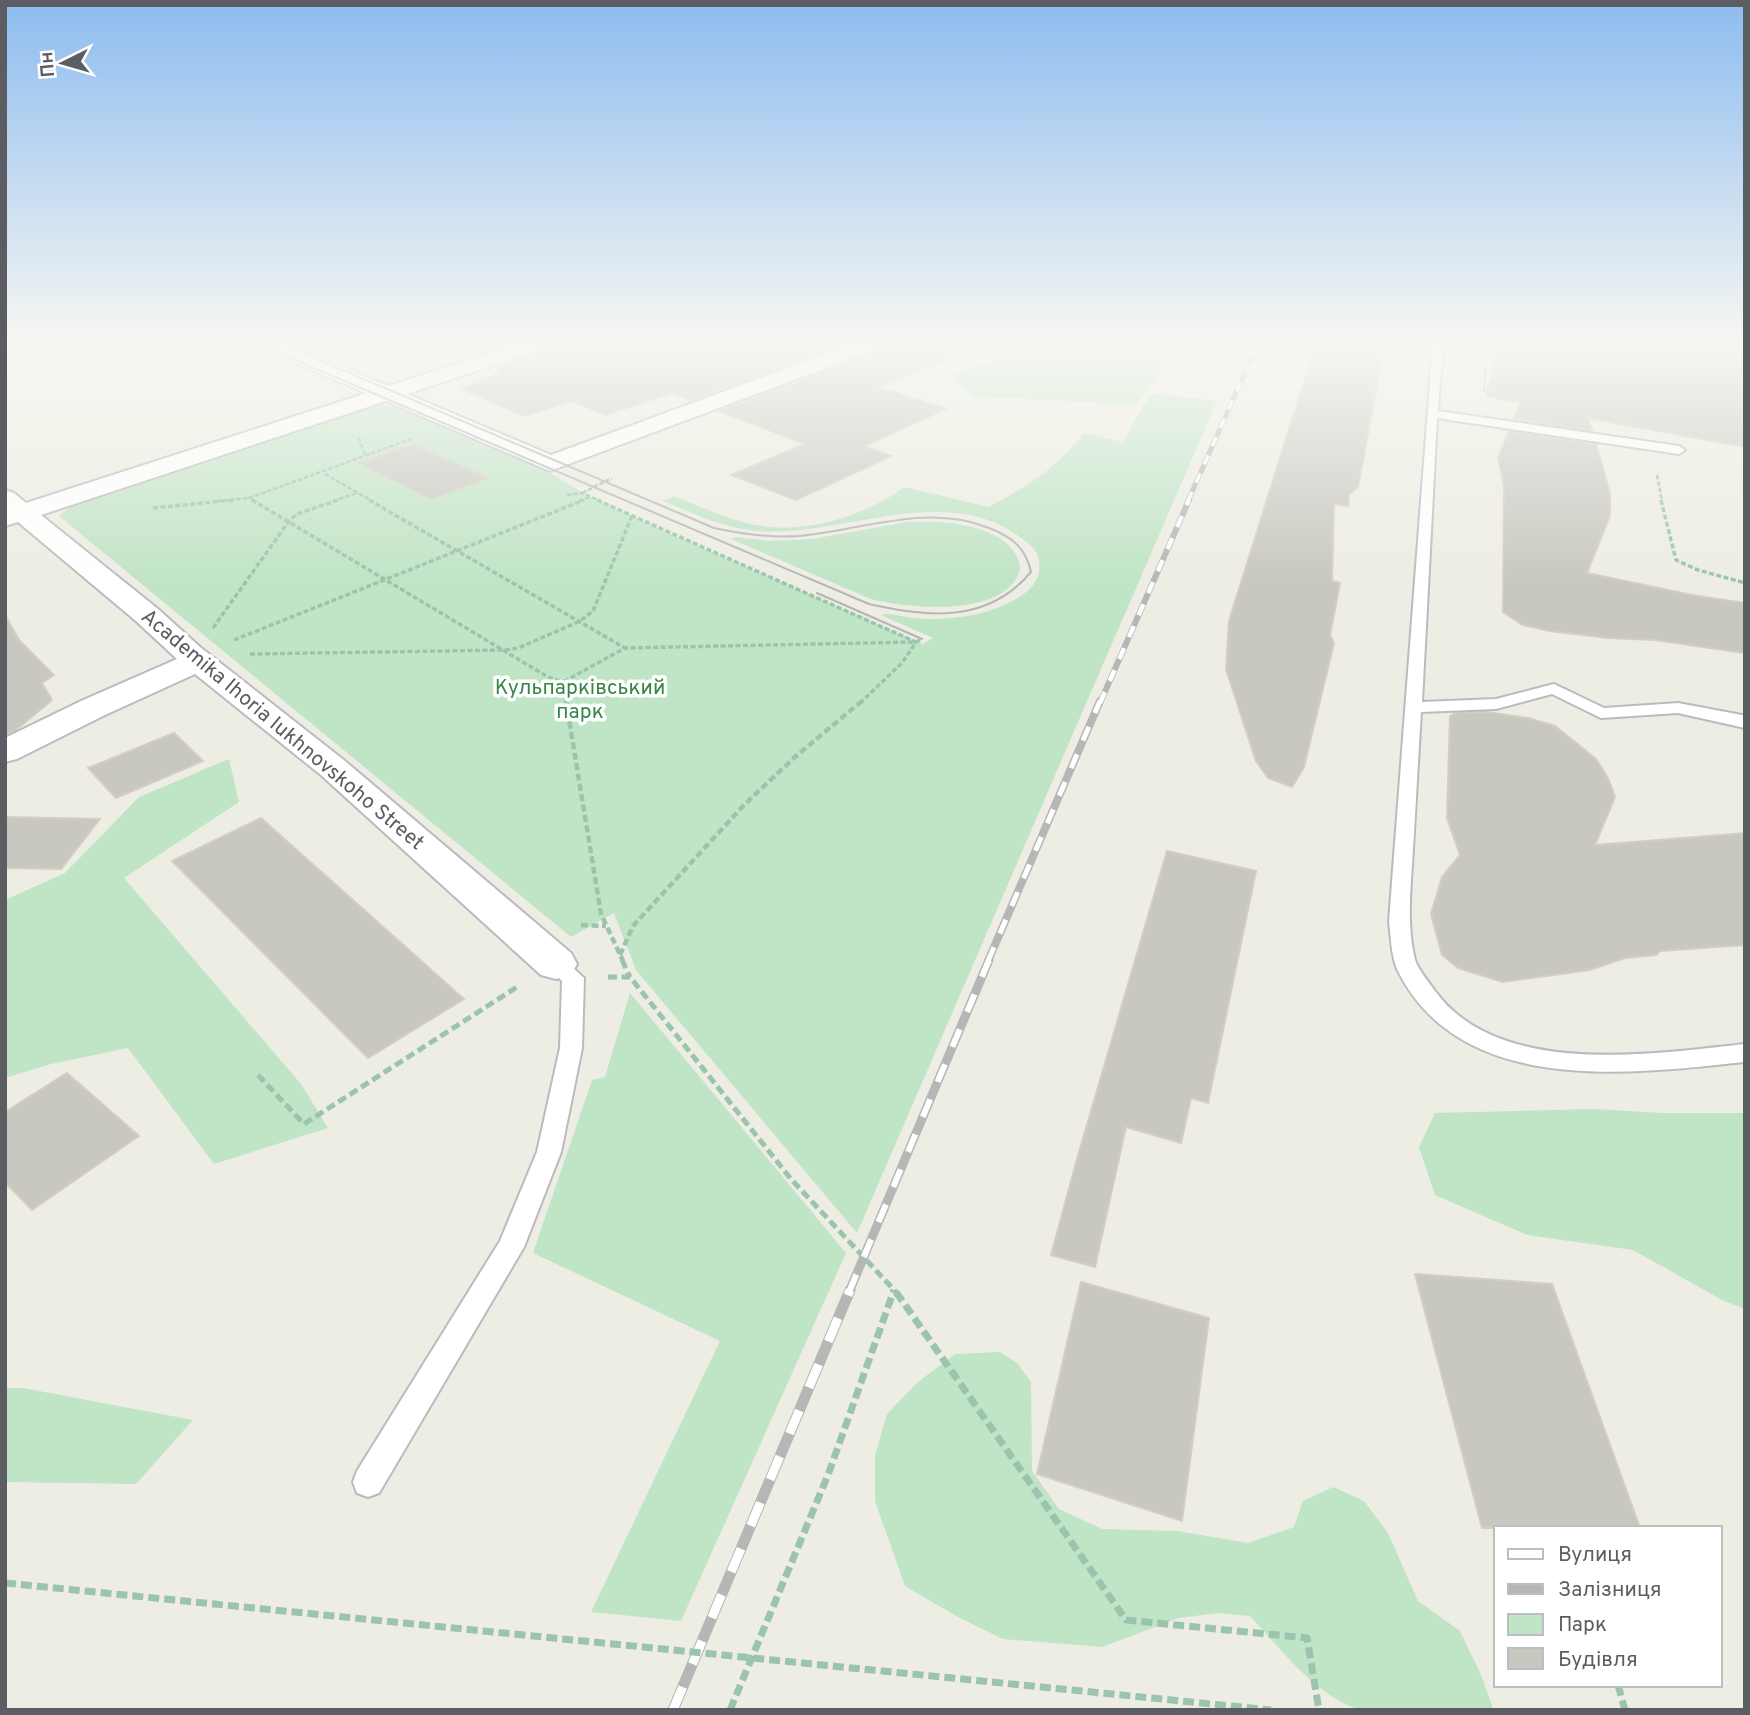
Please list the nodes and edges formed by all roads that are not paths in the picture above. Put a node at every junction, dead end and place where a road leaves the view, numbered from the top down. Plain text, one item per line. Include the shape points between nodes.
1 (293, 423) edge
2 (455, 423) edge
3 (660, 423) edge
4 (1431, 423) edge
5 (1494, 423) edge
6 (1679, 450) dead end
7 (12, 509) edge
8 (203, 648) junction
9 (1412, 707) junction
10 (1745, 723) edge
11 (5, 752) edge
12 (565, 971) joint
13 (1745, 1053) edge
14 (368, 1482) dead end

1 - 7 street
2 - 3 street via 550,464
4 - 9 lane
5 - 6 lane
7 - 8 street, Academika Ihoria Iukhnovskoho Street
8 - 11 street
8 - 12 street, Academika Ihoria Iukhnovskoho Street
9 - 10 lane via 1496,704 1553,688 1601,713 1678,708
9 - 13 lane via 1399,922 1407,968 1440,1015 1483,1043 1558,1062 1650,1062
12 - 14 lane via 571,1048 549,1153 511,1247

